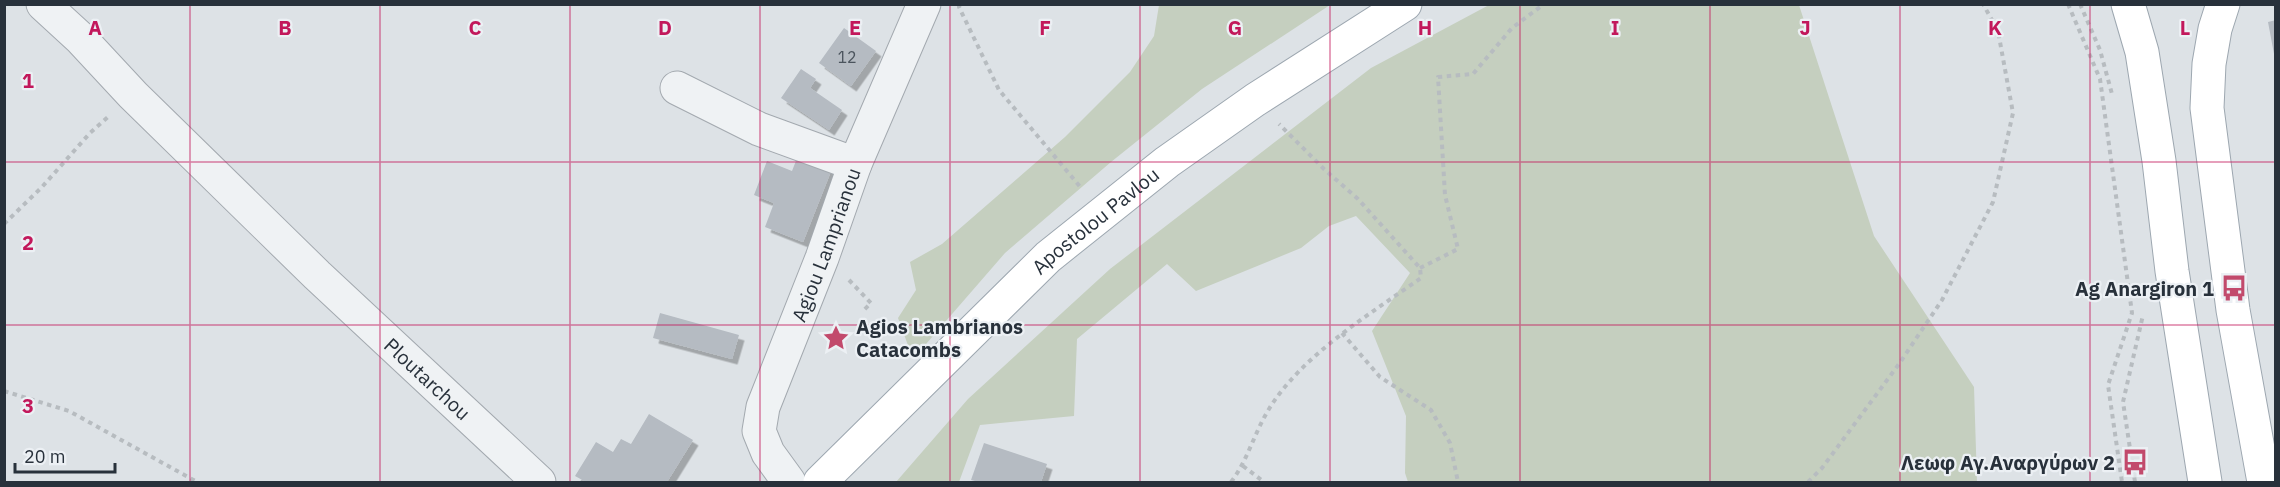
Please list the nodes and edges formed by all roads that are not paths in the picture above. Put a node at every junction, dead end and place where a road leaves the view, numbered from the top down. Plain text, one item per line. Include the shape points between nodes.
1 (44, 4) edge
2 (924, 4) edge
3 (1405, 4) edge
4 (2128, 4) edge
5 (2223, 4) edge
6 (677, 88) dead end
7 (855, 164) junction
8 (539, 483) edge
9 (789, 483) edge
10 (820, 483) edge
11 (2205, 483) edge
12 (2264, 483) edge

1 - 8 street, Ploutarchou via 317,275
2 - 7 street, Agiou Lamprianou
3 - 10 main road, Apostolou Pavlou via 1255,100 1102,213 1040,264
4 - 11 main road via 2142,52
5 - 12 main road via 2209,64 2207,108 2233,310
6 - 7 street via 759,129
7 - 9 street, Agiou Lamprianou via 763,407 759,431 768,453

